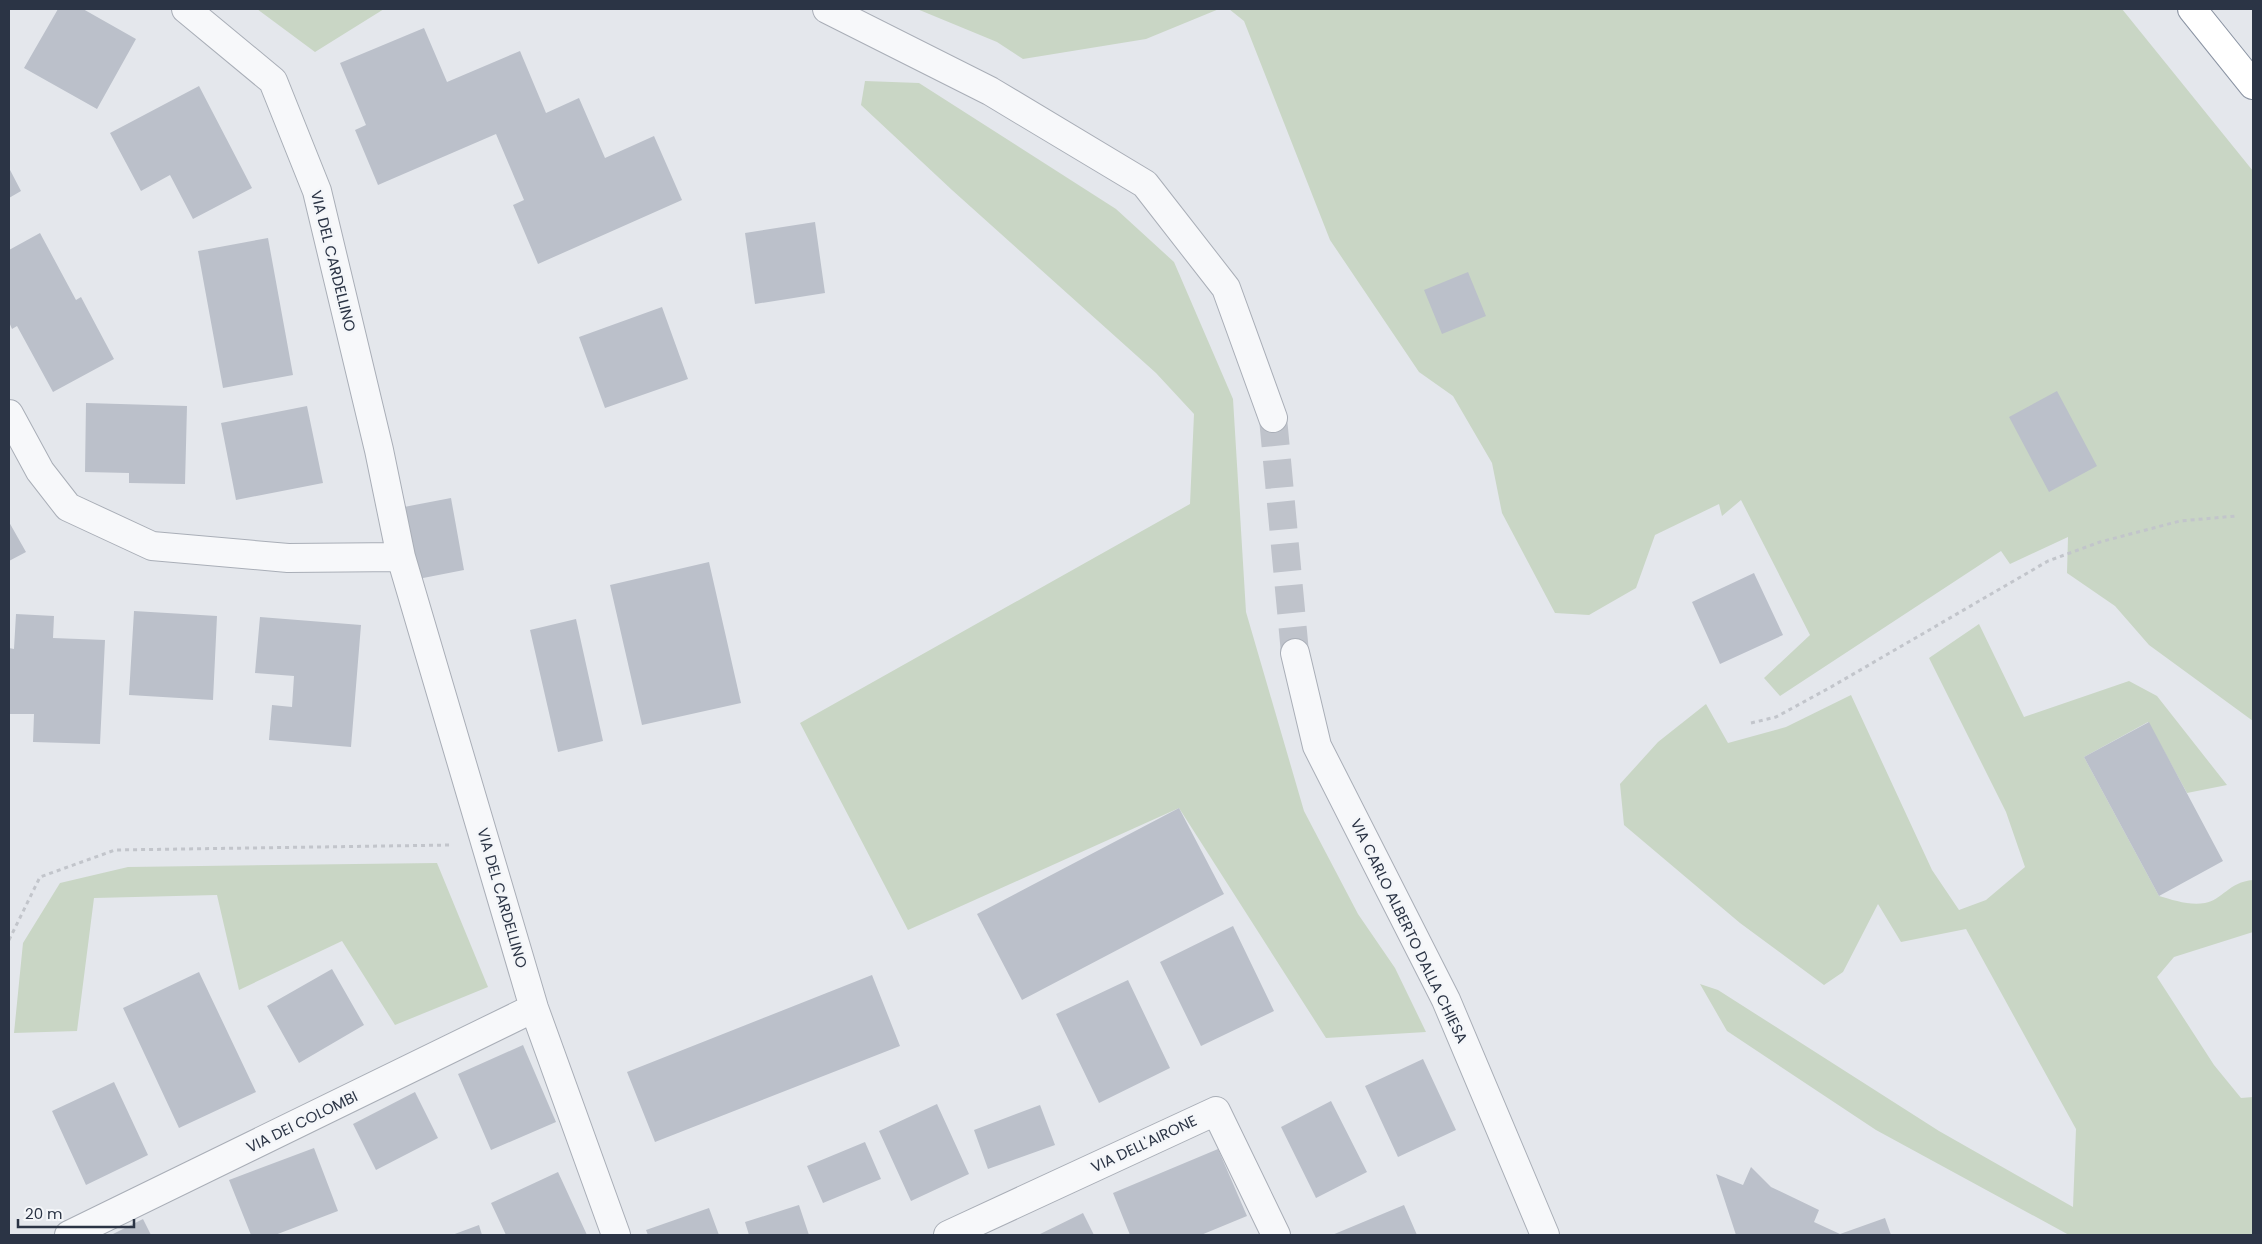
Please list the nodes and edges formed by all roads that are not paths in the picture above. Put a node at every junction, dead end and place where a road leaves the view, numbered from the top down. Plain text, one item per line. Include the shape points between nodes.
1 (186, 9) edge
2 (827, 9) edge
3 (2192, 9) edge
4 (2253, 85) edge
5 (9, 414) edge
6 (1273, 418) tunnel mouth
7 (401, 557) junction
8 (1295, 653) tunnel mouth
9 (534, 1008) junction
10 (69, 1235) edge
11 (616, 1235) edge
12 (948, 1235) edge
13 (1276, 1235) edge
14 (1545, 1235) edge

1 - 7 street, VIA DEL CARDELLINO via 273,81 317,192 379,450
2 - 6 street via 990,91 1144,184 1226,288
3 - 4 highway
5 - 7 street via 40,471 68,507 152,546 288,558
7 - 9 street, VIA DEL CARDELLINO
8 - 14 street, VIA CARLO ALBERTO DALLA CHIESA via 1317,746 1446,1000
9 - 10 street, VIA DEI COLOMBI
9 - 11 street, VIA DEL CARDELLINO
12 - 13 street, VIA DELL'AIRONE via 1216,1111

